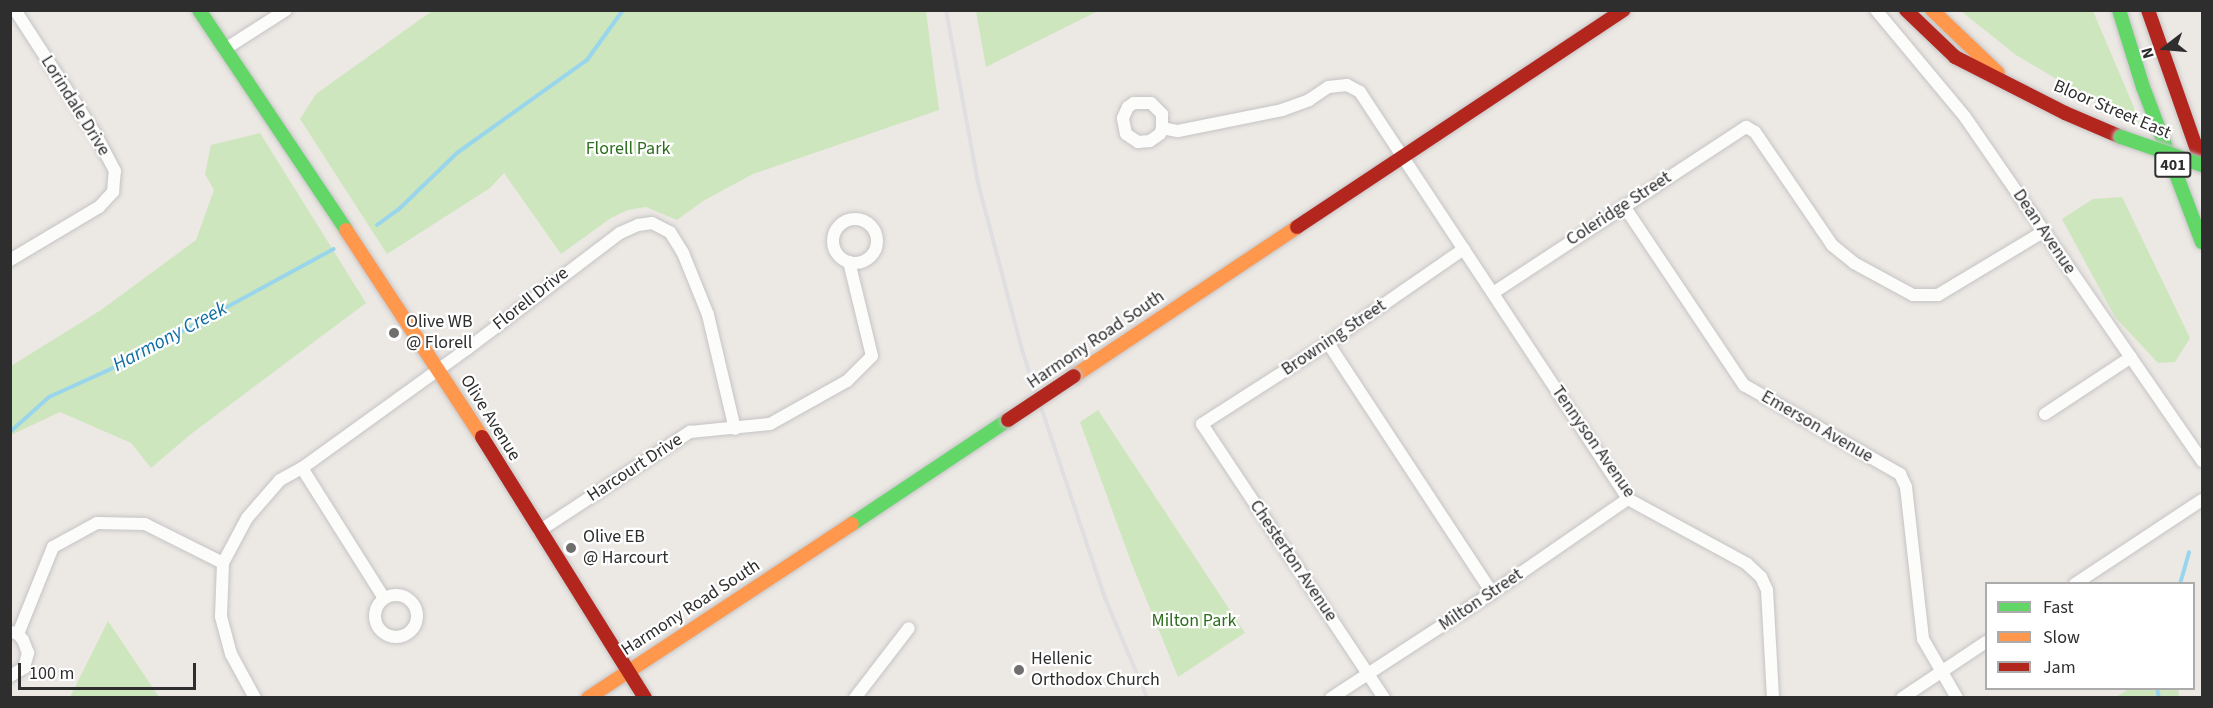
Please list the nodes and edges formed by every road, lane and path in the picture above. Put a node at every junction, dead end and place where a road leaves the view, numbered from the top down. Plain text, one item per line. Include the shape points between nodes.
1 (15, 10) edge
2 (200, 10) edge
3 (286, 10) edge
4 (1624, 10) edge
5 (1876, 10) edge
6 (1906, 10) edge
7 (1932, 10) edge
8 (2107, 10) edge
9 (2119, 10) edge
10 (2148, 10) edge
11 (225, 49) junction
12 (2010, 84) junction
13 (2143, 87) junction
14 (1162, 128) dead end
15 (1403, 156) junction
16 (2202, 164) edge
17 (1624, 206) junction
18 (2043, 232) junction
19 (2202, 242) edge
20 (1464, 249) junction
21 (10, 260) edge
22 (849, 262) dead end
23 (1493, 293) junction
24 (1328, 344) junction
25 (2132, 357) junction
26 (439, 369) junction
27 (2045, 414) dead end
28 (1202, 424) joint
29 (735, 429) junction
30 (2202, 461) edge
31 (302, 468) junction
32 (1628, 499) junction
33 (2202, 500) edge
34 (539, 531) junction
35 (223, 563) junction
36 (2078, 582) edge
37 (1492, 593) junction
38 (384, 598) dead end
39 (909, 628) dead end
40 (14, 633) edge
41 (1985, 643) edge
42 (628, 671) junction
43 (1941, 672) junction
44 (1368, 674) junction
45 (10, 676) edge
46 (255, 698) edge
47 (588, 698) edge
48 (645, 698) edge
49 (855, 698) edge
50 (1331, 698) edge
51 (1384, 698) edge
52 (1773, 698) edge
53 (1902, 698) edge
54 (1958, 698) edge

1 - 21 street, Lorindale Drive via 115,171 113,192 99,207
2 - 11 main road, Olive Avenue
3 - 11 street
4 - 15 main road, Harmony Road South
5 - 18 street, Dean Avenue via 1965,117
6 - 12 main road, Bloor Street East via 1955,57
7 - 12 main road, Bloor Street East
8 - 13 main road
9 - 13 main road, 401
10 - 16 main road, 401
11 - 26 main road, Olive Avenue
12 - 16 main road, Bloor Street East, bridge via 2065,114
13 - 19 main road, 401
14 - 15 street, Tennyson Avenue via 1178,131 1239,120 1282,110 1328,87 1347,85 1360,92
15 - 20 street, Tennyson Avenue
15 - 42 main road, Harmony Road South, bridge
17 - 18 street, Coleridge Street via 1746,127 1755,132 1832,245 1854,263 1914,295 1938,295
17 - 23 street, Coleridge Street
17 - 43 street, Emerson Avenue via 1744,385 1900,474 1906,487 1923,639
18 - 25 street, Dean Avenue
20 - 23 street, Tennyson Avenue
20 - 24 street, Browning Street
22 - 29 street, Harcourt Drive via 872,356 847,381 770,424
23 - 32 street, Tennyson Avenue
24 - 28 street, Browning Street
24 - 37 street
25 - 27 street
25 - 30 street, Dean Avenue
26 - 29 street, Florell Drive via 620,233 652,223 670,232 708,315
26 - 31 street, Florell Drive
26 - 34 main road, Olive Avenue
28 - 44 street, Chesterton Avenue
29 - 34 street, Harcourt Drive via 690,432
31 - 35 street, Florell Drive via 280,480 247,518
31 - 38 street
32 - 37 street, Milton Street
32 - 52 street, Tennyson Avenue via 1747,564 1761,577 1767,590
33 - 36 street
34 - 42 main road, Olive Avenue
35 - 40 street via 146,524 97,523 53,547
35 - 46 street, Florell Drive via 221,616 231,654
37 - 44 street, Milton Street
39 - 49 street
40 - 45 street via 27,646 27,661 18,673
41 - 43 street
42 - 47 main road, Harmony Road South
42 - 48 main road, Olive Avenue
43 - 53 street
43 - 54 street
44 - 50 street, Milton Street
44 - 51 street, Chesterton Avenue

